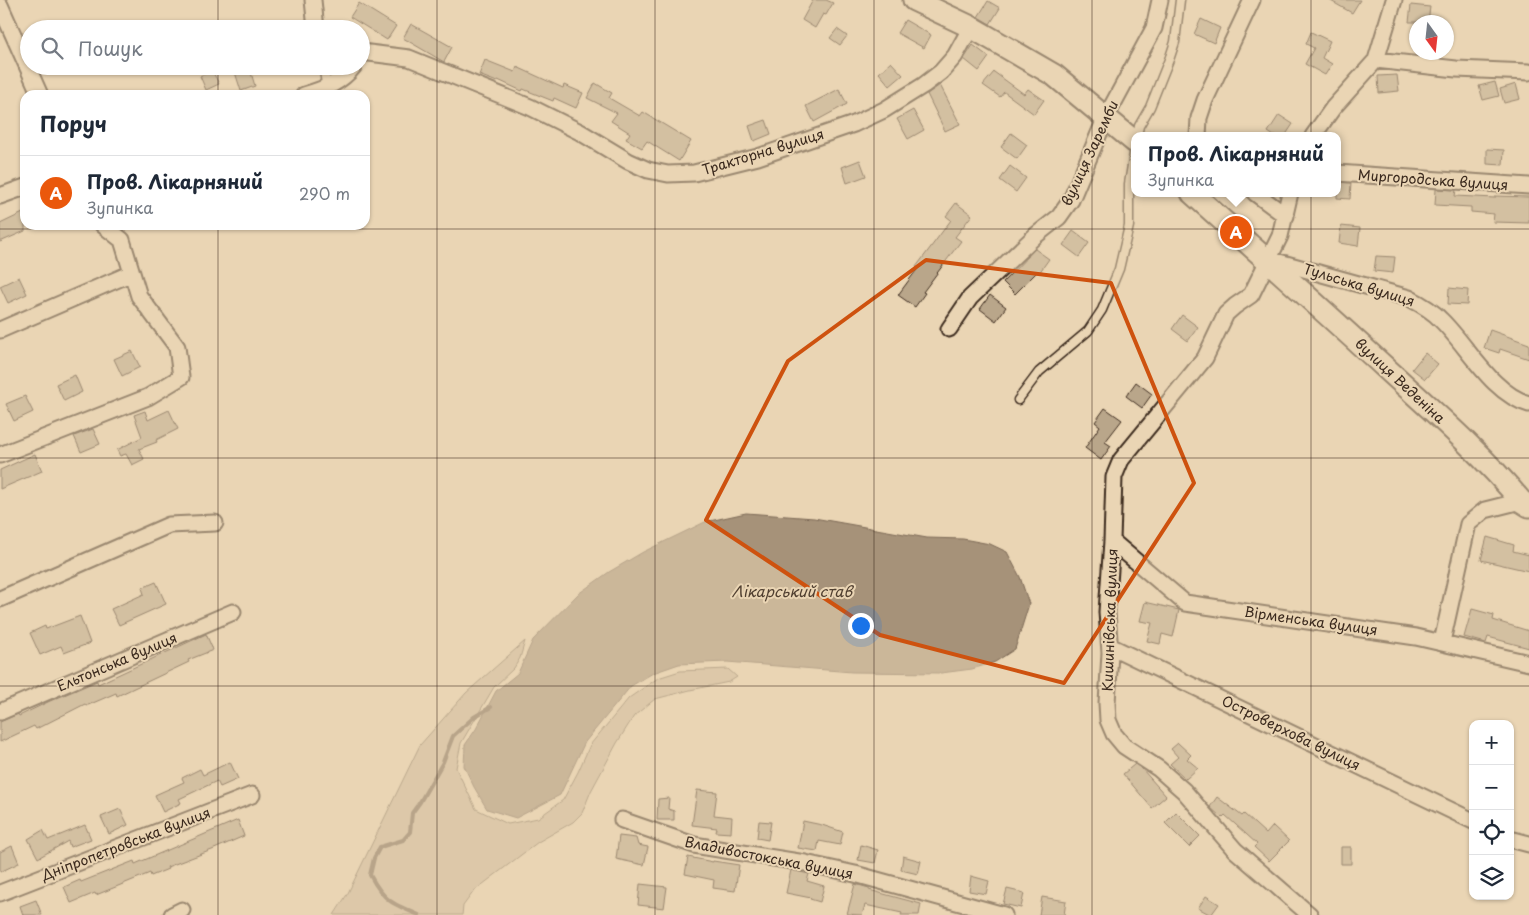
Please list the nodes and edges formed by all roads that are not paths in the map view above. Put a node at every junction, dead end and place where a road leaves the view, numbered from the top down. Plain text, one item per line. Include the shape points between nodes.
1 (313, 0) edge
2 (914, 0) edge
3 (1160, 0) edge
4 (1180, 0) edge
5 (1252, 0) edge
6 (1394, 0) edge
7 (0, 5) edge
8 (315, 20) edge
9 (971, 27) junction
10 (20, 50) edge
11 (370, 53) edge
12 (1376, 60) junction
13 (1529, 72) edge
14 (31, 75) edge
15 (325, 75) edge
16 (346, 75) edge
17 (327, 89) junction
18 (38, 90) edge
19 (323, 90) edge
20 (1106, 117) junction
21 (1138, 132) edge
22 (1198, 132) edge
23 (1316, 132) edge
24 (1131, 139) edge
25 (1131, 172) edge
26 (1341, 173) edge
27 (1529, 186) edge
28 (20, 189) edge
29 (0, 196) edge
30 (1197, 197) edge
31 (1260, 197) edge
32 (1289, 197) edge
33 (1286, 216) junction
34 (110, 230) edge
35 (1268, 259) junction
36 (132, 273) junction
37 (949, 329) dead end
38 (0, 330) edge
39 (1018, 400) dead end
40 (1529, 404) edge
41 (0, 455) edge
42 (1525, 503) edge
43 (215, 523) dead end
44 (1112, 541) junction
45 (0, 599) edge
46 (233, 612) dead end
47 (1442, 642) junction
48 (1110, 646) junction
49 (1529, 663) edge
50 (0, 712) edge
51 (252, 795) dead end
52 (1469, 819) edge
53 (622, 820) dead end
54 (1514, 840) edge
55 (1529, 844) edge
56 (0, 894) edge
57 (1004, 915) edge
58 (1310, 915) edge

1 - 8 street
2 - 9 street
3 - 20 street, вулиця Заремби via 1154,28
4 - 21 lane via 1175,42
5 - 22 street via 1205,100
6 - 12 street
7 - 10 street
9 - 11 street, Тракторна вулиця via 956,56 941,72 884,110 854,124 758,156 694,173 668,174 648,170 530,107 409,58
9 - 20 street via 1054,75
12 - 13 street via 1456,69
12 - 23 street
14 - 18 street
15 - 17 lane
16 - 17 street
17 - 19 street
20 - 24 street
20 - 37 street, вулиця Заремби via 1071,200 1059,217 970,298
25 - 39 lane via 1129,226 1119,269 1102,310 1088,331 1039,372
26 - 27 street, Миргородська вулиця
28 - 29 street
30 - 35 street, вулиця Веденіна
31 - 33 street
32 - 33 street, Кишинівська вулиця
33 - 35 street, Кишинівська вулиця
34 - 36 street via 122,240
35 - 40 street, Тульська вулиця via 1409,298 1428,308 1496,384
35 - 42 street, вулиця Веденіна via 1476,451
35 - 44 street, Кишинівська вулиця via 1251,295 1226,314 1204,358 1121,460 1114,477
36 - 38 street
36 - 41 street via 139,296 177,347 181,377 148,397
42 - 47 street via 1485,510 1468,524
43 - 45 street via 169,525
44 - 47 street, Вірменська вулиця via 1185,603
44 - 48 street, Кишинівська вулиця via 1107,612
46 - 50 street, Ельтонська вулиця
47 - 49 street, Вірменська вулиця
48 - 52 street, Островерхова вулиця
48 - 58 street, Кишинівська вулиця via 1107,703 1108,720 1114,734 1124,746 1159,769 1184,791 1235,850
51 - 56 street, Дніпропетровська вулиця
53 - 57 street, Владивостокська вулиця via 694,846 855,874
54 - 55 street

